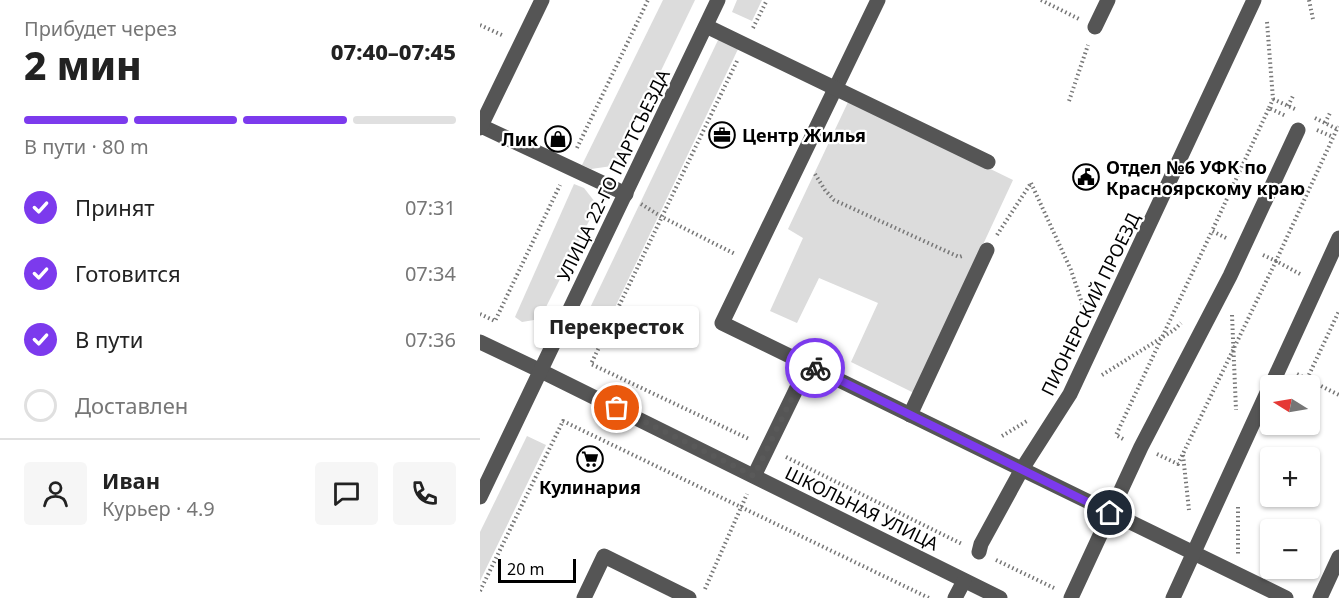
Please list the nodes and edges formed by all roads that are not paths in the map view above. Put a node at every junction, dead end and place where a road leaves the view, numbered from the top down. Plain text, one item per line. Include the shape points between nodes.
1 (542, 0) edge
2 (718, 0) edge
3 (879, 0) edge
4 (1108, 0) edge
5 (1254, 0) edge
6 (706, 26) junction
7 (1095, 27) road end
8 (836, 89) junction
9 (480, 127) edge
10 (1298, 130) dead end
11 (988, 162) dead end
12 (626, 194) junction
13 (1339, 238) edge
14 (987, 249) road end
15 (480, 342) edge
16 (808, 365) junction
17 (541, 371) junction
18 (1276, 375) edge
19 (1260, 410) edge
20 (910, 415) junction
21 (1022, 470) junction
22 (487, 471) edge
23 (754, 476) junction
24 (480, 496) edge
25 (1110, 513) junction
26 (979, 552) road end
27 (1194, 553) junction
28 (1339, 557) edge
29 (964, 581) junction
30 (584, 598) edge
31 (689, 598) edge
32 (955, 598) edge
33 (1000, 598) edge
34 (1071, 598) edge
35 (1173, 598) edge
36 (1286, 598) edge
37 (1320, 598) edge

1 - 9 street
2 - 6 street, УЛИЦА 22-ГО ПАРТСЪЕЗДА
3 - 8 street
4 - 7 street
5 - 21 street, ПИОНЕРСКИЙ ПРОЕЗД via 1070,394
6 - 8 street
6 - 12 street, УЛИЦА 22-ГО ПАРТСЪЕЗДА
8 - 11 street
8 - 16 street via 722,323
9 - 12 street
10 - 25 street via 1230,276
12 - 17 street, УЛИЦА 22-ГО ПАРТСЪЕЗДА
13 - 18 street
14 - 20 street
15 - 17 street, ШКОЛЬНАЯ УЛИЦА
16 - 20 street
16 - 23 street
17 - 22 street, УЛИЦА 22-ГО ПАРТСЪЕЗДА
17 - 23 street, ШКОЛЬНАЯ УЛИЦА
19 - 27 street
20 - 21 street
21 - 25 street
21 - 26 street, ПИОНЕРСКИЙ ПРОЕЗД
22 - 24 street, УЛИЦА 22-ГО ПАРТСЪЕЗДА
23 - 29 street, ШКОЛЬНАЯ УЛИЦА
25 - 27 street
25 - 34 street
27 - 35 street
27 - 36 street
28 - 37 street
29 - 32 street
29 - 33 street, ШКОЛЬНАЯ УЛИЦА
30 - 31 street via 604,556

